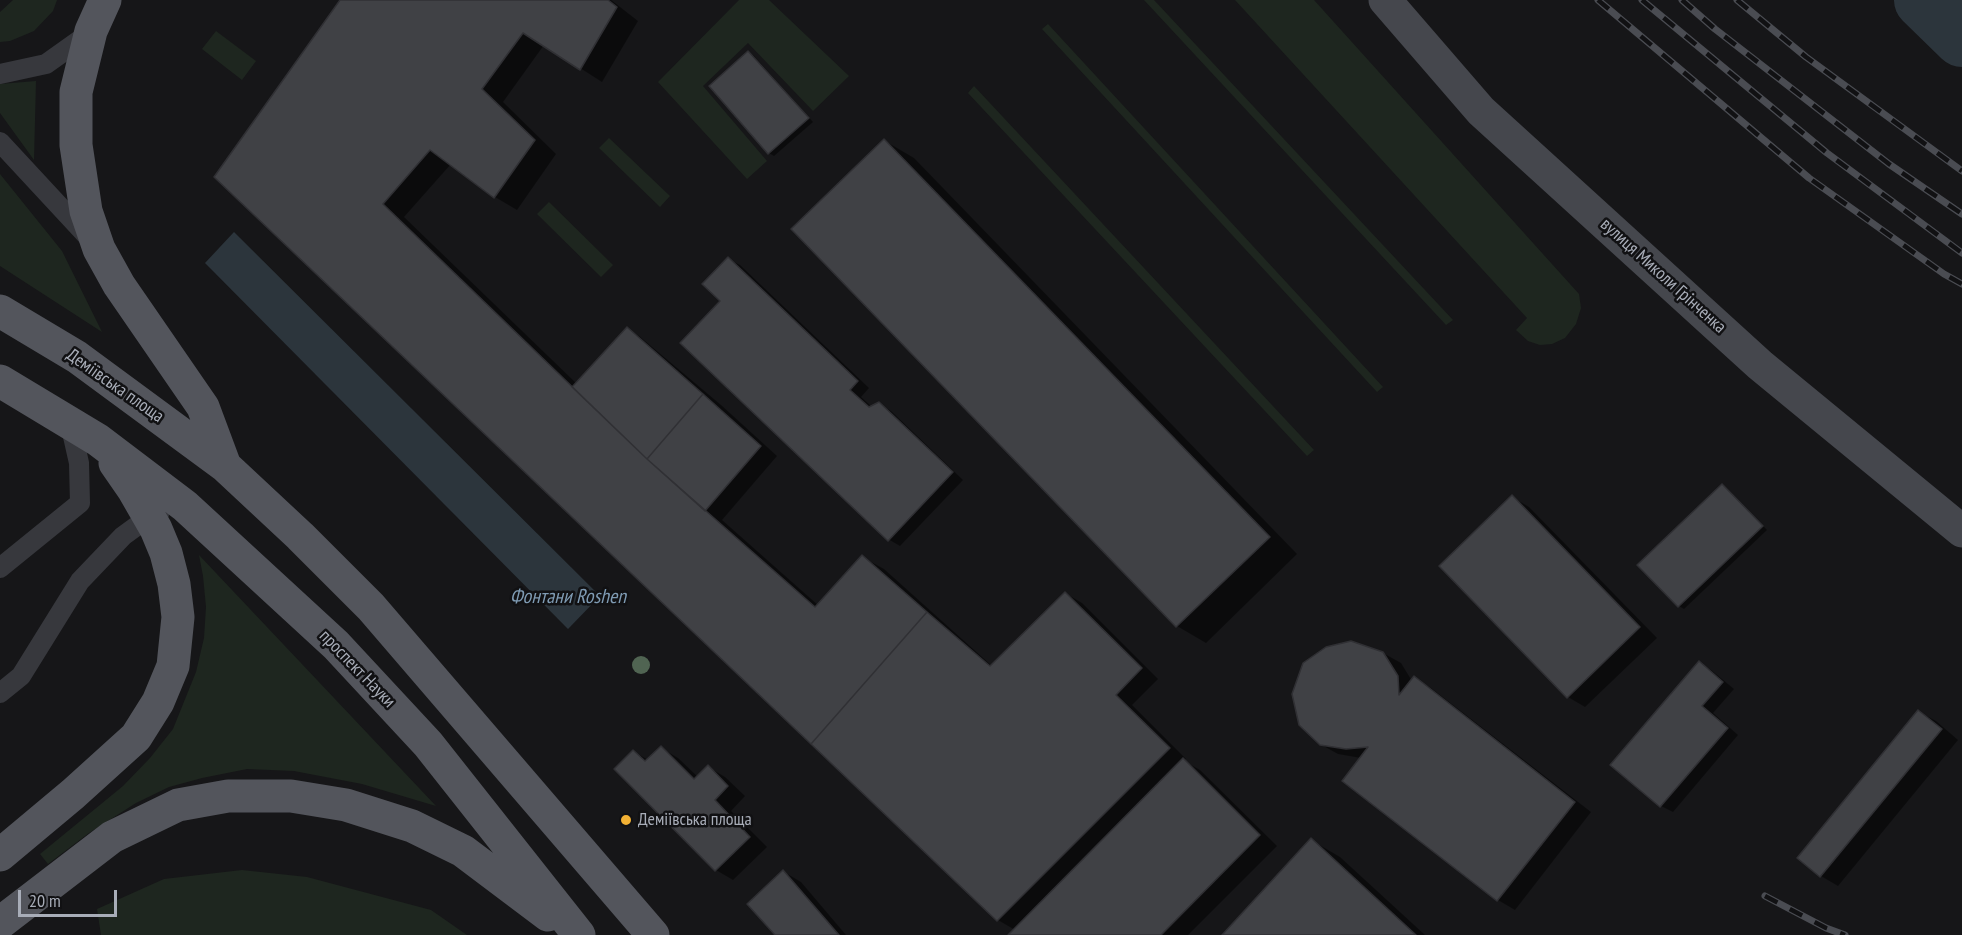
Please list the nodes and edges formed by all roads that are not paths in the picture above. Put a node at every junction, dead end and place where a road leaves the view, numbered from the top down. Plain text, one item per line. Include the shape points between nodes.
1 (105, 0) edge
2 (1385, 0) edge
3 (91, 32) junction
4 (0, 74) edge
5 (0, 142) edge
6 (99, 249) junction
7 (0, 311) edge
8 (0, 381) edge
9 (70, 423) junction
10 (98, 440) junction
11 (225, 466) junction
12 (185, 506) junction
13 (149, 517) junction
14 (1962, 531) edge
15 (0, 568) edge
16 (0, 693) edge
17 (0, 855) edge
18 (0, 923) edge
19 (577, 935) edge
20 (653, 935) edge

1 - 3 main road
2 - 14 main road, вулиця Миколи Грінченка via 1490,119 1760,365
3 - 4 lane via 46,64
3 - 6 main road via 76,92 76,145 86,212
5 - 6 lane
6 - 11 main road via 118,285 204,407
7 - 11 main road, Деміївська площа via 77,357
8 - 9 main road
9 - 10 main road
9 - 15 lane via 79,463 80,504
10 - 12 main road, проспект Науки
10 - 13 main road
11 - 20 main road via 371,607
12 - 13 lane
12 - 19 main road, проспект Науки via 336,645 428,744
13 - 16 lane via 123,536 80,581 21,676
13 - 17 main road via 166,553 178,617 173,666 158,702 136,737
18 - 19 main road via 112,837 178,805 228,796 291,796 346,805 412,826 463,851

